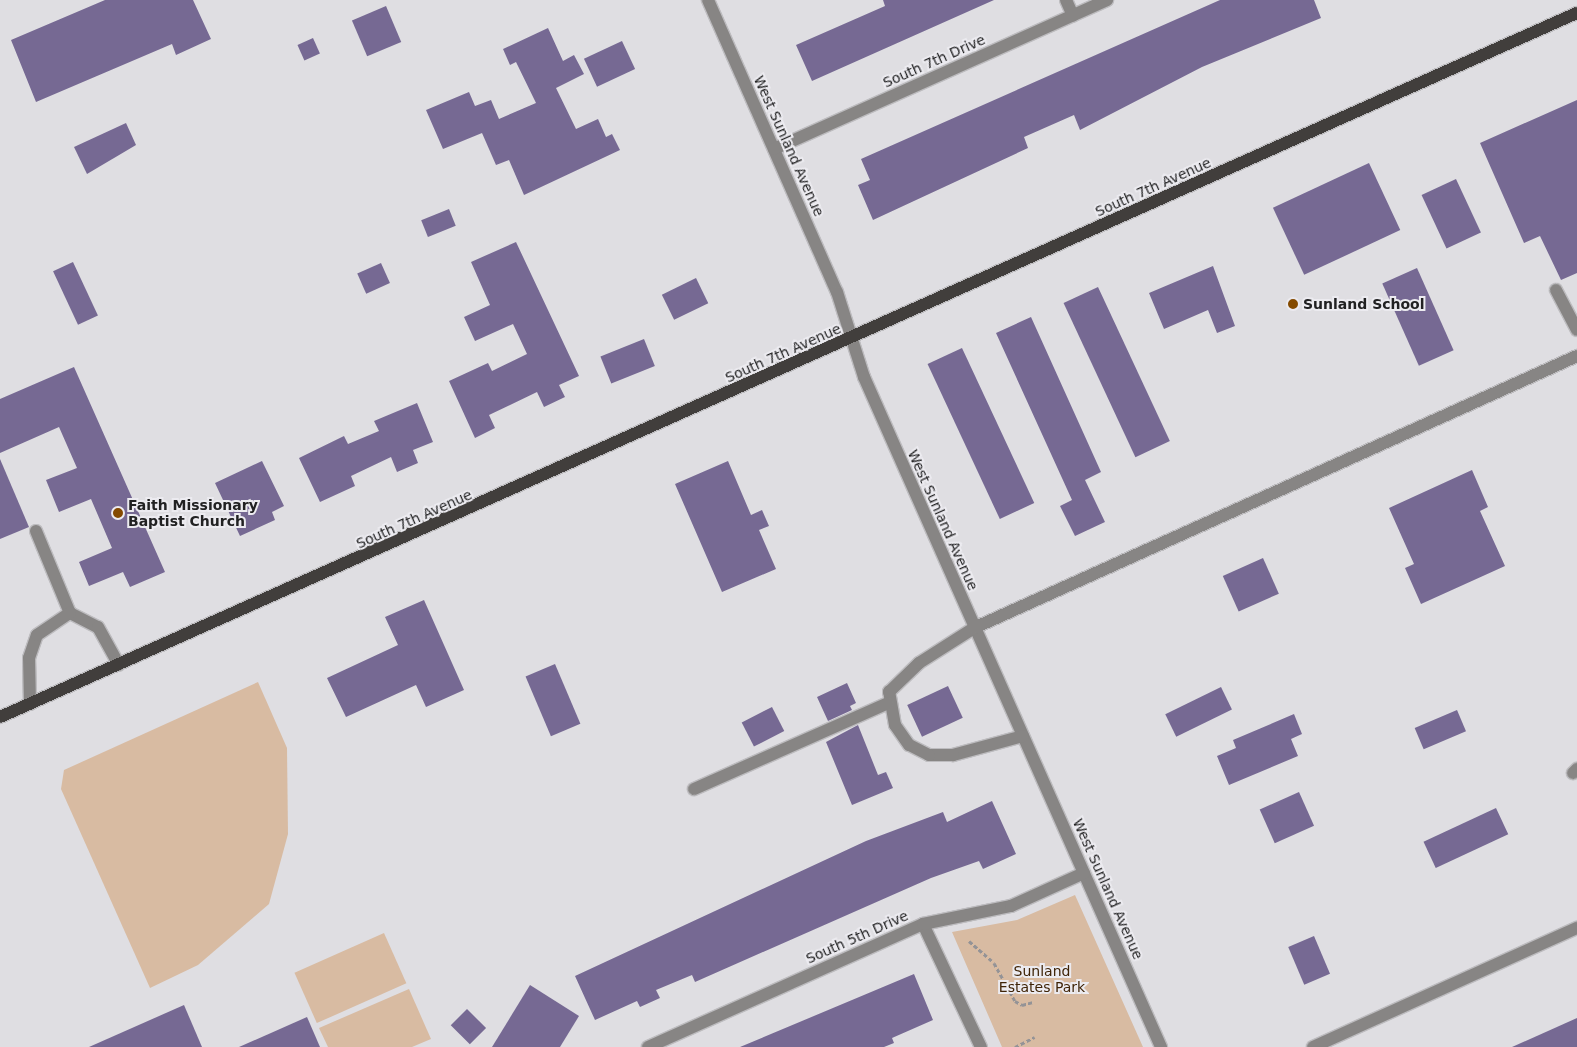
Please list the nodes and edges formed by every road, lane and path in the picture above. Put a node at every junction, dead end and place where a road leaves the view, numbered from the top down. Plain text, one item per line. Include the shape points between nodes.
1 (708, 0) edge
2 (1066, 0) edge
3 (1107, 0) edge
4 (1577, 13) edge
5 (1073, 16) junction
6 (774, 149) junction
7 (1556, 290) dead end
8 (1577, 330) edge
9 (851, 338) junction
10 (1577, 356) edge
11 (36, 531) dead end
12 (70, 613) junction
13 (974, 628) junction
14 (119, 666) junction
15 (888, 703) junction
16 (30, 704) junction
17 (0, 717) edge
18 (1023, 736) junction
19 (694, 789) dead end
20 (1084, 873) junction
21 (923, 924) junction
22 (1577, 928) edge
23 (969, 942) dead end
24 (1034, 1002) dead end
25 (1035, 1037) dead end
26 (648, 1047) edge
27 (981, 1047) edge
28 (1015, 1047) edge
29 (1161, 1047) edge
30 (1313, 1047) edge

1 - 6 street, West Sunland Avenue
2 - 5 street
3 - 5 street, South 7th Drive
4 - 9 main road, South 7th Avenue
5 - 6 street, South 7th Drive
6 - 9 street, West Sunland Avenue via 837,292
7 - 8 street
9 - 13 street, West Sunland Avenue
9 - 14 main road, South 7th Avenue
10 - 13 street
11 - 12 street
12 - 14 street via 98,627
12 - 16 street via 37,635 29,658
13 - 15 street via 901,677 890,692
13 - 18 street, West Sunland Avenue
14 - 16 main road, South 7th Avenue
15 - 18 street via 909,745 929,755 953,755
15 - 19 street
16 - 17 main road, South 7th Avenue
18 - 20 street, West Sunland Avenue
20 - 21 street, South 5th Drive via 1011,906
20 - 29 street, West Sunland Avenue
21 - 26 street, South 5th Drive
21 - 27 street
22 - 30 street
23 - 24 path via 994,963 1015,1001 1022,1006
25 - 28 path

